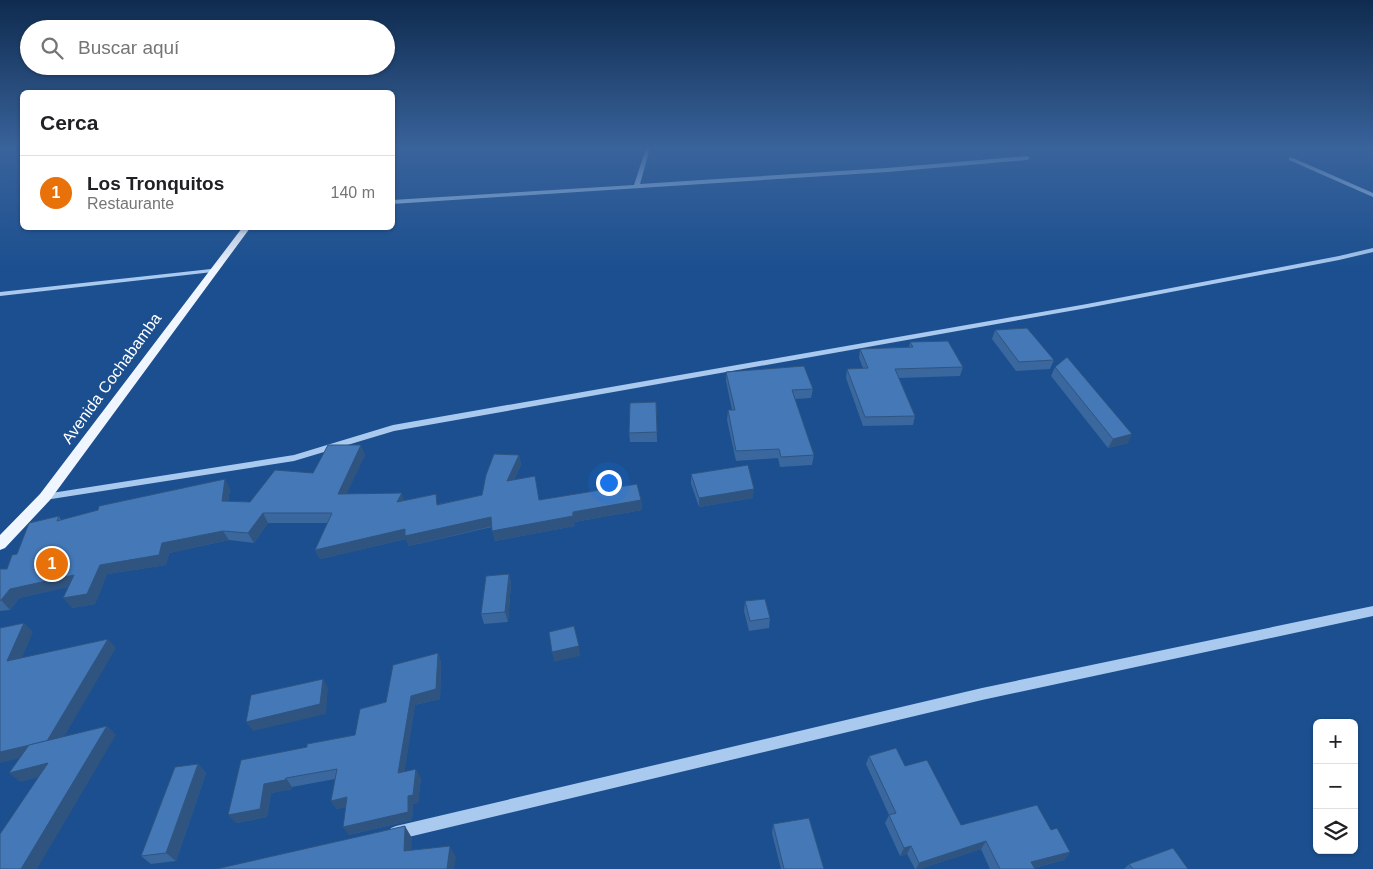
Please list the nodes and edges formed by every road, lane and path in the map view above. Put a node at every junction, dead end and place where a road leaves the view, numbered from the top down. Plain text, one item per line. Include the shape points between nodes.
1 (611, 189) edge
2 (1359, 189) edge
3 (1373, 195) edge
4 (395, 202) edge
5 (244, 230) edge
6 (1373, 250) edge
7 (211, 271) junction
8 (0, 294) edge
9 (45, 498) junction
10 (0, 544) edge
11 (1373, 611) edge
12 (379, 837) edge

1 - 4 street
2 - 3 street
5 - 7 main road, Avenida Cochabamba
6 - 9 street via 1087,306 393,428 294,458
7 - 8 street
7 - 9 main road, Avenida Cochabamba
9 - 10 main road, Avenida Cochabamba
11 - 12 street via 982,694

